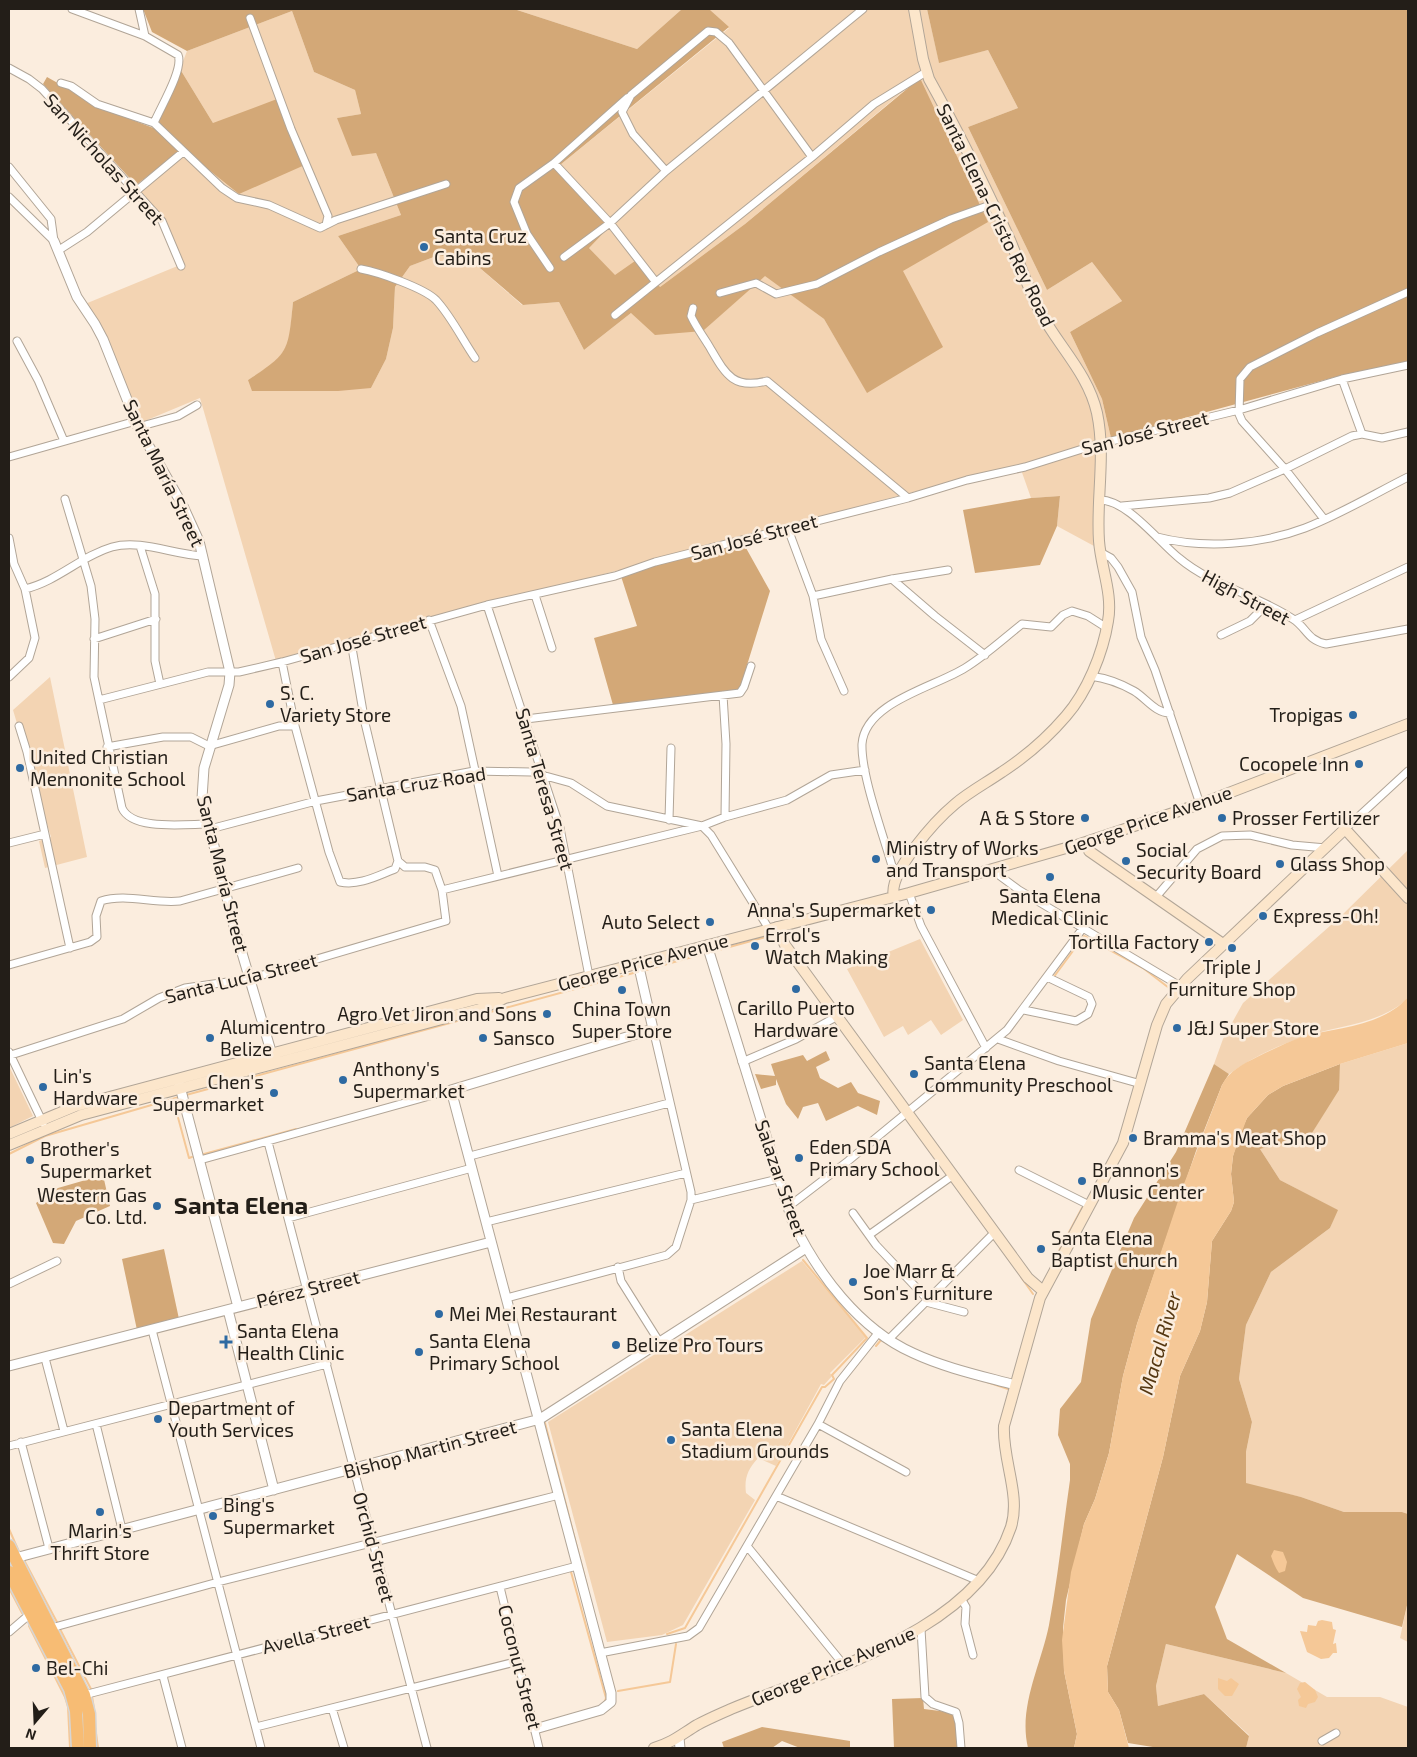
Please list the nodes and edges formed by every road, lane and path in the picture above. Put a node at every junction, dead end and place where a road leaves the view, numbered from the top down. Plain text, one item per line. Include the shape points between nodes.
1 (72, 9) edge
2 (139, 9) edge
3 (863, 9) edge
4 (914, 9) edge
5 (250, 18) dead end
6 (145, 36) junction
7 (9, 68) edge
8 (926, 72) junction
9 (61, 83) dead end
10 (763, 91) junction
11 (630, 95) junction
12 (154, 123) junction
13 (183, 152) junction
14 (812, 157) junction
15 (554, 163) junction
16 (9, 167) edge
17 (666, 171) junction
18 (446, 184) dead end
19 (135, 193) junction
20 (9, 197) edge
21 (992, 204) junction
22 (610, 223) junction
23 (326, 225) junction
24 (54, 241) junction
25 (59, 250) junction
26 (564, 257) dead end
27 (181, 266) dead end
28 (550, 268) dead end
29 (361, 269) dead end
30 (656, 281) junction
31 (1408, 292) edge
32 (720, 293) dead end
33 (693, 308) dead end
34 (615, 315) dead end
35 (17, 341) dead end
36 (475, 358) dead end
37 (1408, 365) edge
38 (1342, 378) junction
39 (197, 405) dead end
40 (1239, 410) junction
41 (137, 424) junction
42 (1408, 432) edge
43 (1362, 434) junction
44 (64, 441) junction
45 (1101, 444) junction
46 (9, 457) edge
47 (1285, 469) junction
48 (1408, 477) edge
49 (908, 498) junction
50 (65, 499) dead end
51 (1100, 500) junction
52 (1122, 506) junction
53 (1324, 519) junction
54 (788, 529) junction
55 (1156, 537) junction
56 (9, 538) edge
57 (140, 546) junction
58 (1100, 552) junction
59 (203, 556) junction
60 (84, 562) junction
61 (12, 563) edge
62 (1408, 567) edge
63 (948, 570) dead end
64 (892, 579) junction
65 (25, 589) junction
66 (535, 595) junction
67 (813, 596) junction
68 (487, 605) junction
69 (1266, 605) junction
70 (156, 619) junction
71 (429, 620) junction
72 (1295, 620) junction
73 (1107, 628) junction
74 (1408, 629) edge
75 (1221, 635) dead end
76 (94, 639) junction
77 (350, 642) junction
78 (552, 648) dead end
79 (985, 655) junction
80 (282, 662) junction
81 (751, 666) dead end
82 (230, 672) junction
83 (1090, 676) junction
84 (9, 677) edge
85 (160, 684) junction
86 (844, 691) dead end
87 (723, 695) junction
88 (99, 700) junction
89 (1170, 713) junction
90 (526, 719) junction
91 (1408, 724) edge
92 (19, 726) dead end
93 (295, 726) junction
94 (209, 746) junction
95 (107, 747) junction
96 (671, 748) dead end
97 (474, 770) junction
98 (865, 770) junction
99 (1408, 771) edge
100 (542, 776) junction
101 (380, 788) junction
102 (316, 801) junction
103 (1200, 804) junction
104 (725, 817) junction
105 (669, 820) junction
106 (702, 826) junction
107 (209, 827) junction
108 (1345, 829) junction
109 (45, 834) junction
110 (1087, 842) junction
111 (9, 843) edge
112 (1326, 848) junction
113 (398, 861) junction
114 (567, 861) junction
115 (405, 867) junction
116 (298, 868) dead end
117 (395, 869) junction
118 (996, 869) junction
119 (899, 872) junction
120 (498, 876) junction
121 (225, 890) junction
122 (442, 890) junction
123 (909, 893) junction
124 (894, 897) junction
125 (1156, 897) junction
126 (1408, 898) edge
127 (777, 927) junction
128 (1083, 928) junction
129 (1223, 944) junction
130 (707, 945) junction
131 (70, 948) junction
132 (638, 963) junction
133 (9, 965) edge
134 (588, 976) junction
135 (1048, 976) junction
136 (249, 979) junction
137 (1180, 986) junction
138 (1024, 1010) junction
139 (836, 1017) junction
140 (653, 1029) junction
141 (998, 1039) junction
142 (986, 1048) junction
143 (10, 1053) edge
144 (273, 1059) junction
145 (742, 1062) junction
146 (178, 1078) junction
147 (1141, 1084) junction
148 (180, 1089) junction
149 (451, 1090) junction
150 (669, 1103) junction
151 (908, 1111) junction
152 (44, 1124) junction
153 (9, 1134) edge
154 (268, 1142) junction
155 (9, 1145) edge
156 (470, 1156) junction
157 (200, 1160) junction
158 (472, 1168) junction
159 (1019, 1170) dead end
160 (686, 1173) junction
161 (952, 1176) junction
162 (778, 1179) junction
163 (691, 1200) junction
164 (1089, 1205) junction
165 (788, 1207) junction
166 (853, 1213) dead end
167 (288, 1218) junction
168 (486, 1222) junction
169 (994, 1233) junction
170 (869, 1234) junction
171 (491, 1242) junction
172 (806, 1248) junction
173 (57, 1261) dead end
174 (618, 1268) junction
175 (9, 1284) edge
176 (1045, 1288) junction
177 (308, 1290) junction
178 (508, 1298) junction
179 (927, 1301) junction
180 (238, 1307) junction
181 (228, 1310) junction
182 (964, 1312) dead end
183 (152, 1330) junction
184 (879, 1332) junction
185 (889, 1339) junction
186 (660, 1343) junction
187 (45, 1358) junction
188 (327, 1364) junction
189 (9, 1366) edge
190 (247, 1384) junction
191 (1015, 1385) junction
192 (171, 1403) junction
193 (540, 1419) junction
194 (96, 1424) junction
195 (818, 1424) junction
196 (64, 1431) junction
197 (21, 1442) junction
198 (9, 1446) edge
199 (354, 1469) junction
200 (906, 1472) dead end
201 (274, 1490) junction
202 (559, 1494) junction
203 (776, 1496) junction
204 (199, 1509) junction
205 (122, 1529) junction
206 (373, 1543) junction
207 (747, 1546) junction
208 (49, 1548) junction
209 (12, 1552) edge
210 (577, 1566) junction
211 (9, 1572) edge
212 (979, 1581) junction
213 (218, 1582) junction
214 (500, 1586) junction
215 (962, 1600) junction
216 (30, 1614) junction
217 (392, 1616) junction
218 (52, 1628) junction
219 (921, 1629) junction
220 (9, 1632) edge
221 (600, 1653) junction
222 (236, 1654) junction
223 (973, 1655) dead end
224 (519, 1661) junction
225 (843, 1664) junction
226 (163, 1676) junction
227 (412, 1689) junction
228 (84, 1695) junction
229 (332, 1708) junction
230 (256, 1727) junction
231 (535, 1729) junction
232 (1336, 1733) dead end
233 (1322, 1741) dead end
234 (679, 1743) edge
235 (78, 1748) edge
236 (90, 1748) edge
237 (182, 1748) edge
238 (261, 1748) edge
239 (344, 1748) edge
240 (427, 1748) edge
241 (539, 1748) edge
242 (654, 1748) edge
243 (961, 1748) edge

1 - 6 street
2 - 6 street
3 - 10 street
4 - 8 main road, Santa Elena-Cristo Rey Road
5 - 23 street via 291,129 328,216
6 - 12 street via 174,52 180,60
7 - 19 street, San Nicholas Street via 42,90
8 - 14 street via 874,104
8 - 21 main road, Santa Elena-Cristo Rey Road
9 - 12 street via 97,104
10 - 11 street via 729,43 716,32 708,31
10 - 14 street
10 - 17 street
11 - 15 street
11 - 17 street via 622,112 633,134
12 - 13 street
13 - 19 street
13 - 23 street via 237,198 269,205 320,228
14 - 30 street
15 - 22 street
15 - 28 street via 519,188 514,202 527,234
16 - 24 street, Santa María Street via 50,219
17 - 22 street
18 - 23 street
19 - 25 street
19 - 27 street, San Nicholas Street via 166,227
20 - 24 street
21 - 32 street via 951,219 817,284 776,294 756,283
21 - 45 main road, Santa Elena-Cristo Rey Road via 1044,319 1085,380 1096,412
22 - 26 street
22 - 30 street
24 - 25 street, Santa María Street
25 - 41 street, Santa María Street via 77,297 96,324 110,355
29 - 36 street via 409,285 436,300
30 - 34 street
31 - 40 street via 1250,367 1240,379
33 - 49 street via 691,316 697,330 729,377 751,385 767,381
35 - 44 street
37 - 38 street, San José Street
38 - 40 street, San José Street
38 - 43 street
39 - 41 street via 178,416
40 - 45 street, San José Street
40 - 47 street via 1242,421
41 - 44 street
41 - 59 street, Santa María Street via 183,506
42 - 43 street via 1382,438
43 - 47 street via 1318,451
44 - 46 street
45 - 49 street, San José Street
45 - 51 main road, Santa Elena-Cristo Rey Road
47 - 52 street via 1218,496
47 - 53 street
48 - 53 street
49 - 54 street, San José Street
50 - 60 street, Santa Cruz Road
51 - 52 street, High Street
51 - 58 main road, Santa Elena-Cristo Rey Road
52 - 55 street, High Street
53 - 55 street via 1282,534 1228,543 1189,544
54 - 66 street, San José Street
54 - 67 street
55 - 69 street, High Street via 1193,569
56 - 61 street
57 - 59 street
57 - 60 street via 112,547
57 - 70 street via 155,594
58 - 73 main road, Santa Elena-Cristo Rey Road via 1109,601
58 - 89 street via 1111,558 1128,582 1141,637
59 - 82 street, Santa María Street
60 - 65 street via 46,583
60 - 76 street, Santa Cruz Road via 93,596
61 - 65 street
62 - 72 street
63 - 64 street
64 - 67 street
64 - 79 street
65 - 84 street via 33,621 34,646 29,658
66 - 68 street, San José Street
66 - 78 street
67 - 86 street via 821,639
68 - 71 street, San José Street
68 - 90 street, Santa Teresa Street
69 - 72 street, High Street
69 - 75 street via 1250,621
70 - 76 street
70 - 85 street via 155,660
71 - 77 street, San José Street
71 - 97 street via 461,706
72 - 74 street, High Street via 1310,638 1326,644
73 - 79 street via 1088,616 1072,612 1051,627 1022,624
73 - 83 main road, Santa Elena-Cristo Rey Road
76 - 88 street, Santa Cruz Road via 93,667
77 - 80 street, San José Street
77 - 101 street
79 - 98 street via 879,713 869,723 864,735
80 - 82 street, San José Street
80 - 93 street
81 - 87 street via 740,693
82 - 85 street, San José Street via 208,672
82 - 94 street, Santa María Street via 229,685
83 - 89 street via 1122,685 1159,711
83 - 119 main road, Santa Elena-Cristo Rey Road via 1060,723 1019,760 950,809
85 - 88 street, San José Street
87 - 90 street
87 - 104 street
88 - 95 street, Santa Cruz Road
89 - 103 street
90 - 100 street, Santa Teresa Street
91 - 103 main road, George Price Avenue
92 - 109 street
93 - 94 street via 279,726
93 - 102 street
94 - 95 street via 191,737 163,736
94 - 107 street, Santa María Street via 202,783
95 - 107 street, Santa Cruz Road via 122,808 130,818 144,823
96 - 105 street
97 - 100 street, Santa Cruz Road via 531,772
97 - 101 street, Santa Cruz Road
97 - 120 street
98 - 104 street via 831,775 788,800
98 - 119 street via 892,866
99 - 108 street, George Price Avenue
100 - 105 street, Santa Cruz Road via 571,783 607,806
100 - 114 street, Santa Teresa Street via 560,828
101 - 102 street, Santa Cruz Road
101 - 113 street
102 - 107 street, Santa Cruz Road
102 - 117 street via 340,882 352,884
103 - 110 main road, George Price Avenue
104 - 106 street
105 - 106 street, Santa Cruz Road
106 - 114 street
106 - 127 street
107 - 121 street, Santa María Street
108 - 112 main road, George Price Avenue
108 - 126 main road
109 - 111 street
109 - 131 street
110 - 118 main road, George Price Avenue
110 - 125 main road via 1090,851
112 - 125 street via 1292,846 1250,835 1222,836 1197,849
112 - 129 main road, George Price Avenue
113 - 115 street
113 - 117 street
114 - 120 street
114 - 134 street, Santa Teresa Street
115 - 117 street
115 - 122 street via 435,870
116 - 121 street
118 - 123 main road, George Price Avenue
118 - 128 street via 997,874 1009,884
119 - 124 main road, Santa Elena-Cristo Rey Road via 892,888
120 - 122 street
121 - 131 street via 168,902 112,898 101,901 96,916 97,936 90,942
121 - 136 street, Santa María Street
122 - 136 street, Santa Lucía Street via 446,921
123 - 124 main road, George Price Avenue
123 - 142 street via 921,926
124 - 127 main road, George Price Avenue
125 - 129 main road
127 - 130 main road, George Price Avenue
127 - 139 main road via 785,945
127 - 151 main road
128 - 135 street
128 - 137 street
129 - 137 main road, George Price Avenue
130 - 132 main road, George Price Avenue
130 - 145 street, Salazar Street
131 - 133 street
132 - 134 main road, George Price Avenue
132 - 140 street
134 - 144 main road, George Price Avenue via 506,998 478,999
135 - 138 street
135 - 138 street via 1089,997 1092,1004 1088,1014 1076,1022
136 - 143 street, Santa Lucía Street via 185,988 159,998 123,1019
136 - 144 street, Santa María Street
137 - 147 main road, George Price Avenue via 1166,1004 1157,1025
138 - 141 street
139 - 145 street via 796,1039
139 - 151 main road
140 - 149 street
140 - 150 street
141 - 142 street
141 - 147 street via 1059,1061
142 - 151 street
143 - 152 street
144 - 146 main road, George Price Avenue
144 - 148 main road, George Price Avenue
145 - 162 street, Salazar Street
146 - 148 street
146 - 152 main road, George Price Avenue via 76,1106
147 - 164 main road, George Price Avenue via 1123,1143
148 - 152 main road, George Price Avenue
148 - 157 street
149 - 154 street
149 - 156 street
150 - 156 street
150 - 160 street
151 - 161 main road
151 - 165 street
151 - 176 main road via 1031,1274
152 - 153 main road, George Price Avenue
152 - 155 main road, George Price Avenue
154 - 157 street
154 - 167 street, Orchid Street
156 - 158 street
157 - 180 street
158 - 167 street
158 - 168 street
159 - 164 street
160 - 163 street
160 - 168 street
161 - 169 main road
161 - 170 street
162 - 163 street
162 - 165 street, Salazar Street
163 - 174 street via 673,1251
164 - 176 main road, George Price Avenue
165 - 172 street, Salazar Street
166 - 170 street
167 - 177 street, Orchid Street
168 - 171 street
169 - 176 main road via 1028,1278
169 - 179 street
170 - 179 street
171 - 177 street, Pérez Street
171 - 178 street
172 - 184 street, Salazar Street via 840,1294
172 - 186 street, Bishop Martin Street
173 - 175 street
174 - 178 street
174 - 186 street via 622,1281
176 - 191 main road, George Price Avenue
177 - 180 street, Pérez Street
177 - 188 street, Orchid Street
178 - 193 street
179 - 182 street
179 - 185 street
180 - 181 street, Pérez Street
181 - 183 street, Pérez Street
181 - 190 street
183 - 187 street, Pérez Street
183 - 192 street
184 - 185 street, Salazar Street
184 - 195 street via 846,1372
185 - 191 street, Salazar Street via 926,1359
186 - 193 street, Bishop Martin Street
187 - 189 street, Pérez Street
187 - 196 street
188 - 190 street
188 - 199 street, Orchid Street
190 - 192 street
190 - 201 street
191 - 212 main road, George Price Avenue via 1004,1437 1013,1519 1002,1546
192 - 194 street
192 - 204 street
193 - 199 street, Bishop Martin Street
193 - 202 street
194 - 196 street
194 - 205 street
195 - 200 street
195 - 203 street
196 - 197 street
197 - 198 street
197 - 208 street
199 - 201 street, Bishop Martin Street
199 - 206 street, Orchid Street
201 - 204 street, Bishop Martin Street
202 - 206 street
202 - 210 street
203 - 207 street
203 - 212 street
204 - 205 street, Bishop Martin Street
204 - 213 street
205 - 208 street, Bishop Martin Street
206 - 213 street
206 - 217 street, Orchid Street
207 - 221 street via 710,1612 693,1634
207 - 225 street
208 - 209 street, Bishop Martin Street
209 - 218 highway
210 - 214 street, Avella Street
210 - 221 street
211 - 216 highway
212 - 215 main road, George Price Avenue
213 - 218 street
213 - 222 street
214 - 217 street, Avella Street
214 - 224 street, Coconut Street
215 - 219 main road, George Price Avenue
215 - 223 street via 966,1607 965,1624
216 - 220 street
216 - 235 highway via 70,1689 76,1711
217 - 222 street, Avella Street
217 - 227 street, Orchid Street
218 - 228 highway
219 - 225 main road, George Price Avenue
219 - 243 street via 925,1697 933,1704 956,1712
221 - 231 street via 611,1693 609,1706
222 - 226 street, Avella Street
222 - 230 street
224 - 227 street
224 - 231 street, Coconut Street
225 - 234 main road, George Price Avenue via 716,1715 695,1726
226 - 228 street, Avella Street
226 - 237 street
227 - 229 street
227 - 240 street, Orchid Street
228 - 236 highway via 89,1714
229 - 230 street
229 - 239 street
230 - 238 street
231 - 241 street, Coconut Street
232 - 233 street
234 - 242 main road, George Price Avenue

